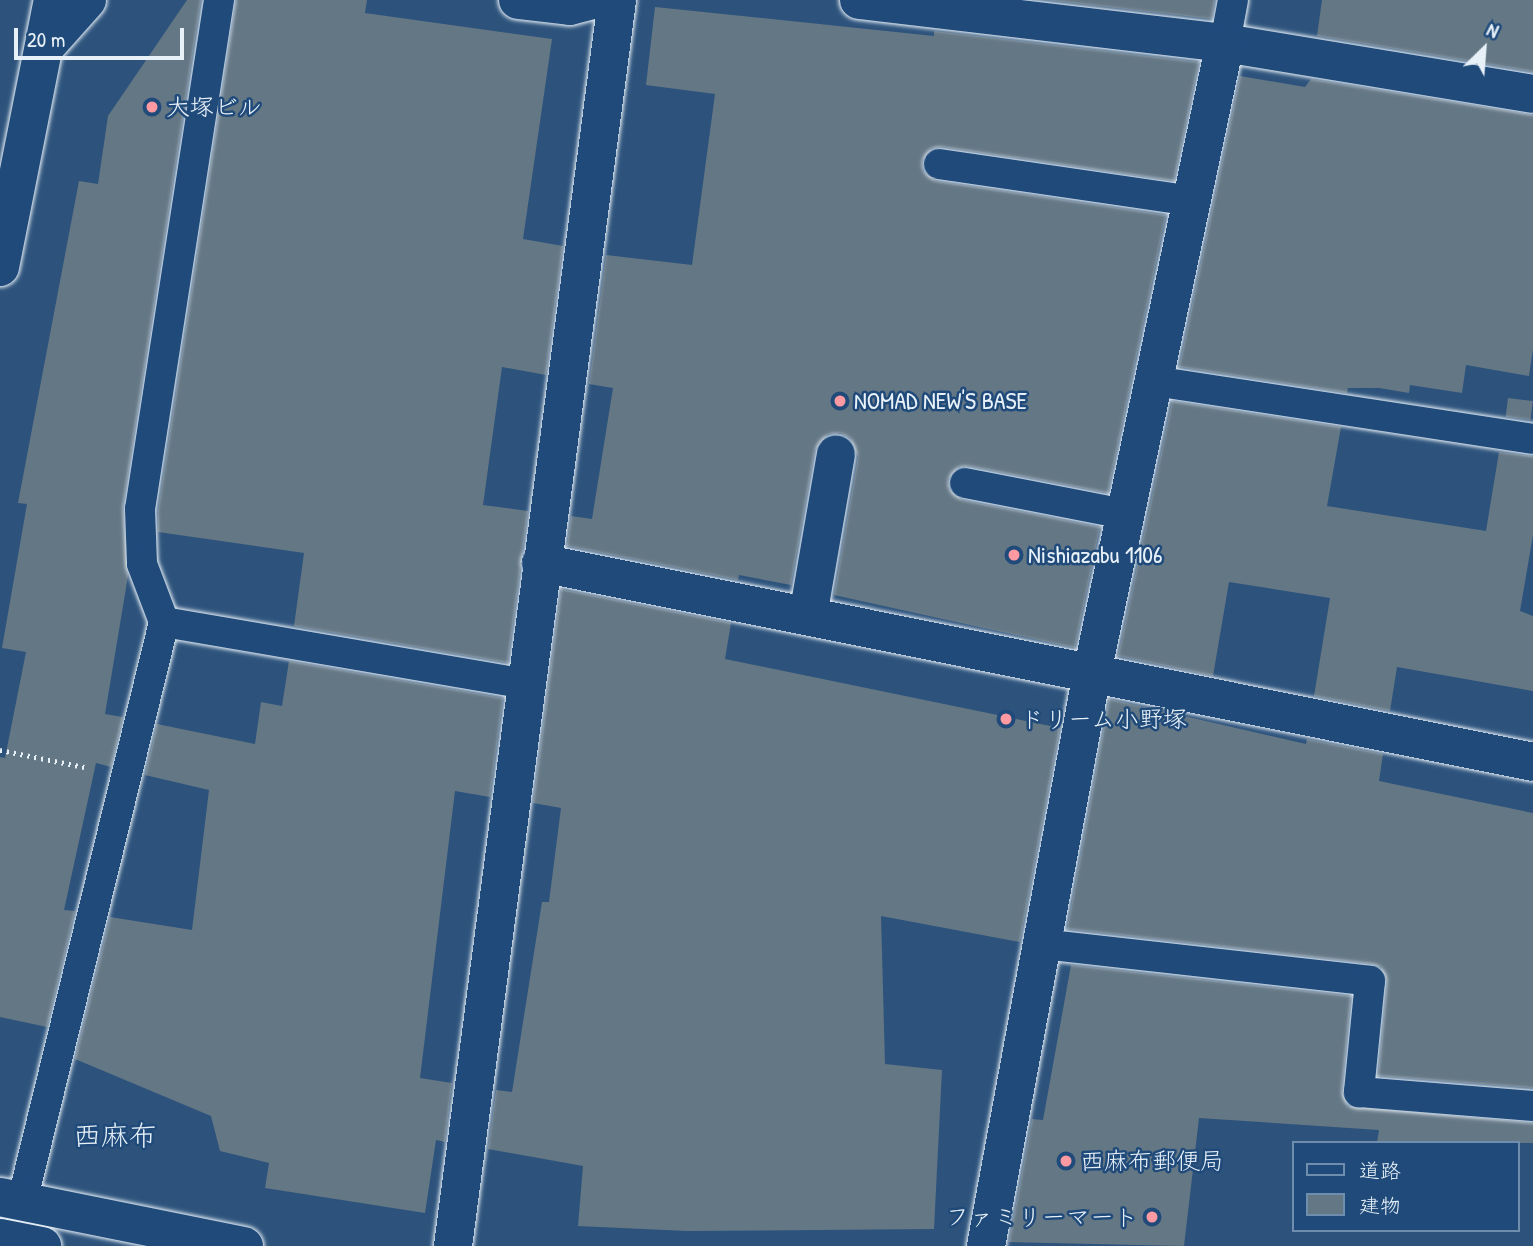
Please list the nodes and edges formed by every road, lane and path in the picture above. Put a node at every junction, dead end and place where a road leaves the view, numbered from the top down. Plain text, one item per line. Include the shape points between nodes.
1 (52, 0) edge
2 (89, 0) edge
3 (219, 0) edge
4 (518, 0) edge
5 (592, 0) edge
6 (617, 0) edge
7 (859, 0) edge
8 (1233, 0) edge
9 (1225, 43) junction
10 (45, 47) junction
11 (1533, 94) edge
12 (939, 164) dead end
13 (1192, 201) junction
14 (0, 267) edge
15 (1154, 382) junction
16 (1533, 439) edge
17 (836, 454) dead end
18 (965, 482) dead end
19 (1125, 514) junction
20 (541, 562) junction
21 (808, 616) junction
22 (164, 622) junction
23 (1092, 673) junction
24 (525, 684) junction
25 (0, 750) edge
26 (1533, 762) edge
27 (126, 775) junction
28 (1042, 944) junction
29 (1533, 1106) edge
30 (11, 1200) edge
31 (0, 1238) edge
32 (42, 1246) edge
33 (244, 1246) edge
34 (453, 1246) edge
35 (986, 1246) edge

1 - 10 street
2 - 10 street
3 - 22 lane via 140,509 142,565
4 - 5 street via 570,6
6 - 20 street
7 - 9 street
8 - 9 lane
9 - 11 street
9 - 13 street
10 - 14 street
12 - 13 lane
13 - 15 street
15 - 16 lane
15 - 19 street
17 - 21 street
18 - 19 lane
19 - 23 street
20 - 21 street
20 - 24 street
21 - 23 street
22 - 24 lane
22 - 27 lane
23 - 26 street
23 - 28 street
24 - 34 street
25 - 27 path
27 - 30 lane
28 - 29 lane via 1370,981 1359,1091
28 - 35 street
30 - 33 street
31 - 32 street

